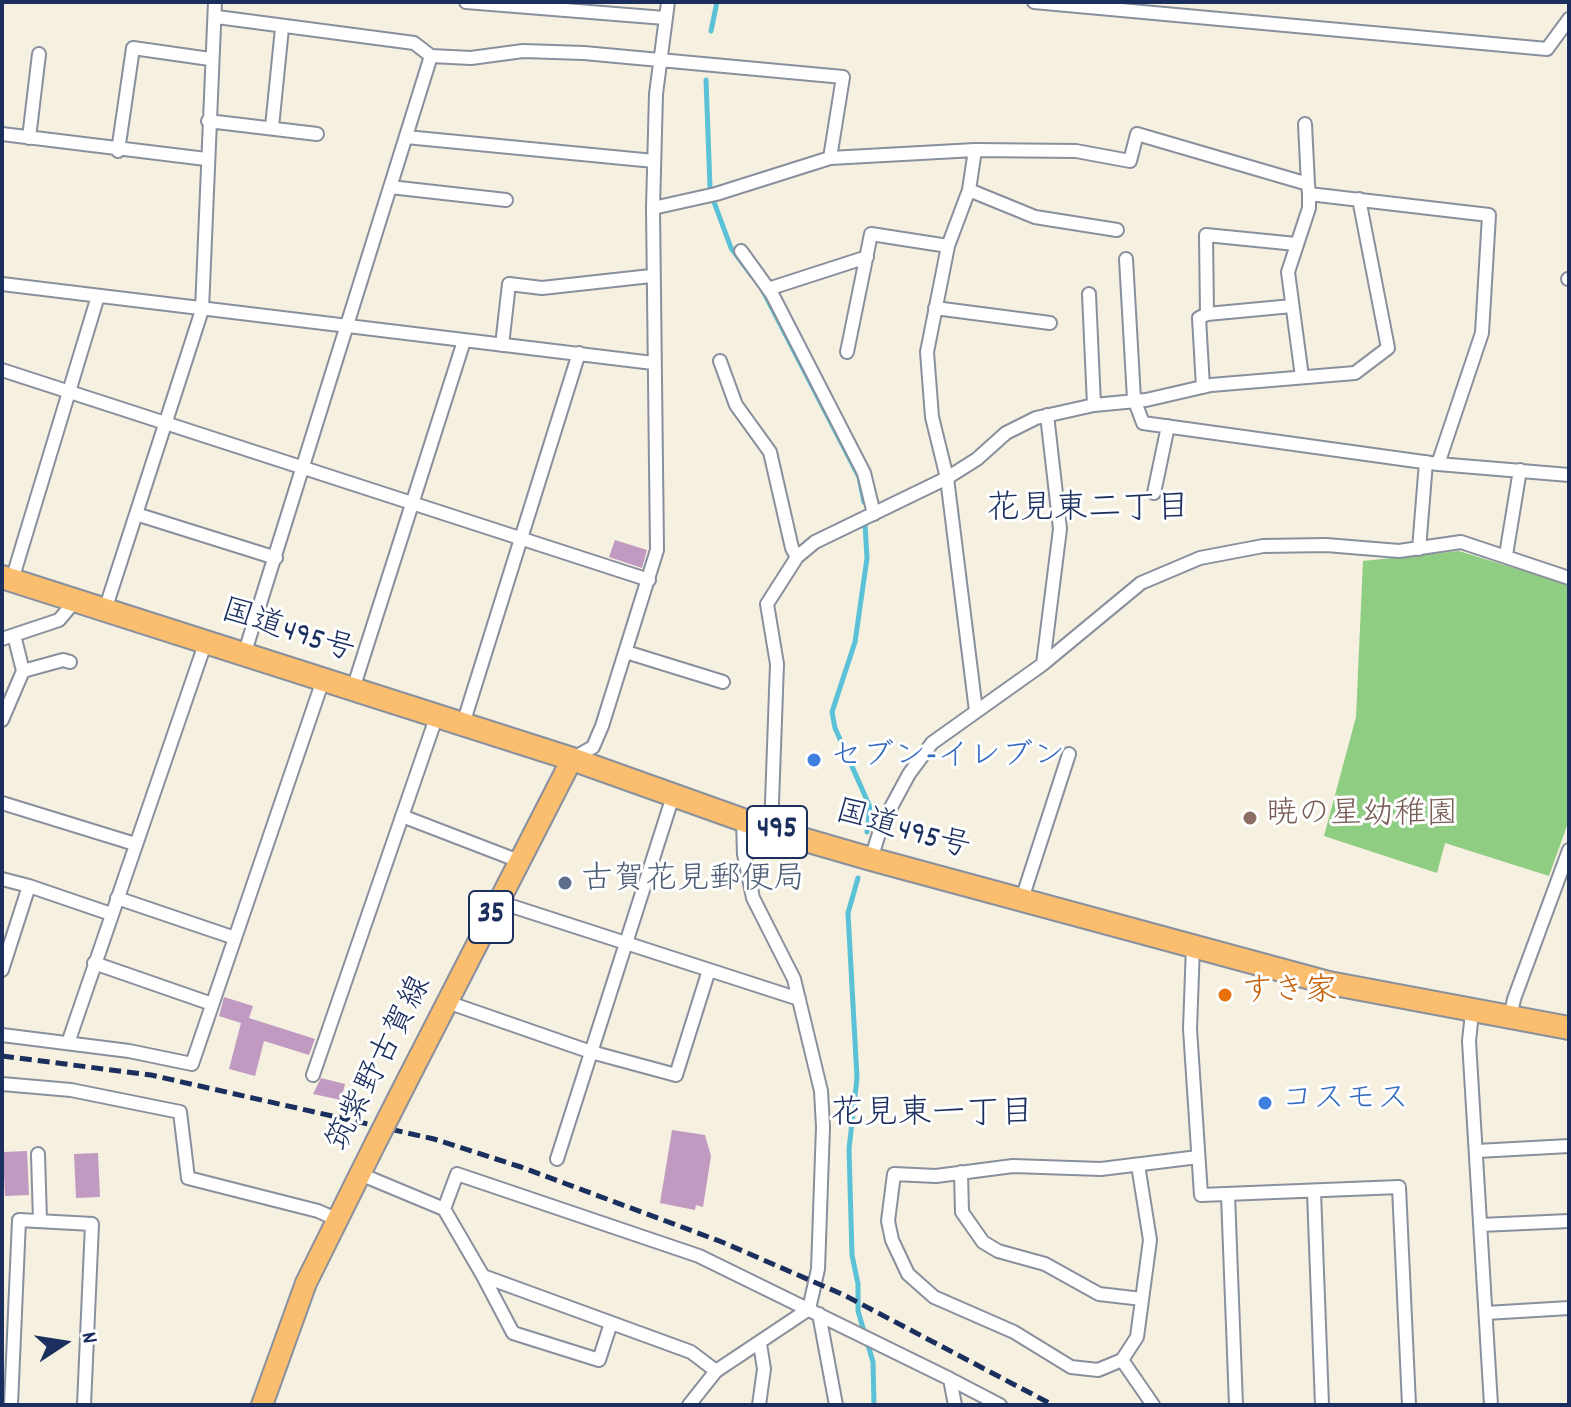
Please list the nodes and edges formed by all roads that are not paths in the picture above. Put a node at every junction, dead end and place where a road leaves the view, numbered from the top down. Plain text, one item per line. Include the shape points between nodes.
1 (215, 2) edge
2 (466, 2) edge
3 (668, 2) edge
4 (1034, 2) edge
5 (566, 6) edge
6 (217, 17) junction
7 (665, 18) junction
8 (1569, 19) edge
9 (282, 28) junction
10 (39, 54) dead end
11 (431, 56) junction
12 (210, 59) junction
13 (660, 60) junction
14 (208, 121) junction
15 (1305, 124) dead end
16 (272, 127) junction
17 (2, 134) edge
18 (317, 134) dead end
19 (406, 137) junction
20 (29, 138) junction
21 (975, 150) junction
22 (118, 151) junction
23 (830, 158) junction
24 (206, 159) junction
25 (654, 161) junction
26 (390, 187) junction
27 (1309, 189) junction
28 (969, 190) junction
29 (1359, 199) junction
30 (506, 200) dead end
31 (653, 208) junction
32 (1117, 230) dead end
33 (1296, 244) junction
34 (948, 246) junction
35 (741, 251) dead end
36 (867, 257) junction
37 (1126, 259) dead end
38 (651, 276) junction
39 (2, 284) edge
40 (768, 289) junction
41 (1089, 294) dead end
42 (98, 296) junction
43 (1292, 306) junction
44 (935, 308) junction
45 (202, 310) junction
46 (1207, 314) junction
47 (1050, 323) dead end
48 (349, 327) junction
49 (464, 341) junction
50 (502, 345) junction
51 (847, 352) dead end
52 (579, 353) junction
53 (720, 361) dead end
54 (653, 363) junction
55 (2, 370) edge
56 (1302, 377) junction
57 (1203, 387) junction
58 (67, 389) junction
59 (1134, 399) junction
60 (1094, 405) junction
61 (1047, 415) junction
62 (166, 423) junction
63 (1168, 426) junction
64 (1432, 463) junction
65 (304, 470) junction
66 (1520, 470) junction
67 (1569, 475) edge
68 (947, 478) junction
69 (1154, 493) dead end
70 (411, 505) junction
71 (136, 514) junction
72 (874, 514) junction
73 (519, 540) junction
74 (1419, 549) junction
75 (1506, 555) junction
76 (797, 557) junction
77 (276, 558) junction
78 (7, 578) edge
79 (1569, 578) edge
80 (649, 580) junction
81 (75, 601) junction
82 (105, 610) junction
83 (8, 637) edge
84 (206, 641) junction
85 (626, 652) junction
86 (244, 655) junction
87 (70, 662) dead end
88 (1043, 664) junction
89 (23, 671) junction
90 (323, 680) junction
91 (723, 682) dead end
92 (353, 689) junction
93 (976, 711) junction
94 (437, 715) junction
95 (2, 720) edge
96 (463, 724) junction
97 (1069, 754) dead end
98 (572, 759) junction
99 (673, 796) junction
100 (2, 803) edge
101 (402, 816) junction
102 (743, 821) junction
103 (771, 830) junction
104 (135, 844) junction
105 (1569, 850) edge
106 (871, 859) junction
107 (519, 861) junction
108 (2, 879) edge
109 (29, 886) junction
110 (117, 898) junction
111 (1022, 899) junction
112 (499, 902) junction
113 (111, 914) junction
114 (235, 938) junction
115 (624, 943) junction
116 (1193, 945) junction
117 (94, 963) junction
118 (2, 970) edge
119 (709, 970) junction
120 (799, 999) junction
121 (447, 1002) junction
122 (212, 1004) junction
123 (1472, 1013) junction
124 (1510, 1018) junction
125 (1569, 1028) edge
126 (2, 1035) edge
127 (68, 1043) junction
128 (591, 1052) junction
129 (313, 1075) dead end
130 (2, 1084) edge
131 (1569, 1146) edge
132 (1477, 1151) junction
133 (38, 1154) dead end
134 (1198, 1157) junction
135 (557, 1159) dead end
136 (1138, 1165) junction
137 (961, 1172) junction
138 (360, 1174) junction
139 (1314, 1192) junction
140 (1228, 1195) junction
141 (444, 1209) junction
142 (338, 1220) junction
143 (40, 1221) junction
144 (1569, 1221) edge
145 (1481, 1225) junction
146 (483, 1276) junction
147 (1142, 1299) junction
148 (1569, 1308) edge
149 (814, 1312) junction
150 (1486, 1313) junction
151 (611, 1323) junction
152 (760, 1344) junction
153 (1122, 1360) junction
154 (716, 1371) junction
155 (950, 1379) junction
156 (11, 1405) edge
157 (84, 1405) edge
158 (262, 1405) edge
159 (689, 1405) edge
160 (759, 1405) edge
161 (836, 1405) edge
162 (955, 1405) edge
163 (1000, 1405) edge
164 (1153, 1405) edge
165 (1236, 1405) edge
166 (1322, 1405) edge
167 (1409, 1405) edge
168 (1491, 1405) edge

1 - 6 street
2 - 5 street
3 - 7 street
4 - 8 street via 1547,49
5 - 7 street
6 - 9 street
6 - 12 street
7 - 13 street
9 - 11 street via 414,43
9 - 16 street
10 - 20 street
11 - 13 street via 471,58 523,51
11 - 19 street
12 - 14 street
12 - 22 street via 133,48
13 - 23 street via 843,77
13 - 25 street
14 - 16 street
14 - 24 street
15 - 27 street
16 - 18 street
17 - 20 street
19 - 25 street
19 - 26 street
20 - 22 street
21 - 23 street
21 - 27 street via 1076,151 1130,161 1137,134
21 - 28 street
22 - 24 street
23 - 31 street
24 - 45 street
25 - 31 street
26 - 30 street
26 - 48 street
27 - 29 street
27 - 33 street via 1309,208
28 - 32 street via 1035,217
28 - 34 street
29 - 56 street via 1388,348 1355,373
29 - 64 street via 1489,215 1482,333
31 - 38 street
33 - 43 street via 1288,272
33 - 46 street via 1206,235
34 - 36 street via 871,234
34 - 44 street
35 - 40 street
36 - 40 street
36 - 51 street
37 - 59 street
38 - 50 street via 542,288 509,284
38 - 54 street
39 - 42 street
40 - 72 street via 864,473
41 - 60 street
42 - 45 street
42 - 58 street
43 - 46 street
43 - 56 street
44 - 47 street
44 - 68 street via 928,383
45 - 48 street
45 - 62 street
46 - 57 street via 1199,318
48 - 49 street
48 - 65 street
49 - 50 street
49 - 70 street
50 - 52 street
52 - 54 street
52 - 73 street
53 - 76 street via 736,405 770,452
54 - 80 street via 657,550
55 - 58 street
56 - 57 street
57 - 59 street
58 - 62 street
58 - 78 street
59 - 60 street
59 - 63 street via 1143,423
60 - 61 street
61 - 68 street via 1006,433
61 - 88 street via 1060,529
62 - 65 street
62 - 71 street
63 - 64 street
63 - 69 street
64 - 66 street
64 - 74 street
65 - 70 street
65 - 77 street
66 - 67 street
66 - 75 street
68 - 72 street
68 - 93 street
70 - 73 street
70 - 92 street
71 - 77 street
71 - 82 street
72 - 76 street via 815,542
73 - 80 street
73 - 96 street
74 - 75 street via 1461,542
74 - 88 street via 1263,546 1200,558 1141,583
75 - 79 street
76 - 103 street via 767,604 777,664
77 - 86 street
78 - 81 highway, 国道495号 / 495
80 - 85 street
81 - 82 highway, 国道495号 / 495
81 - 83 street via 59,620
82 - 84 highway, 国道495号 / 495
83 - 89 street
84 - 86 highway, 国道495号 / 495
84 - 104 street
85 - 91 street
85 - 98 street via 593,747
86 - 90 highway, 国道495号 / 495
87 - 89 street
88 - 93 street
89 - 95 street
90 - 92 highway, 国道495号 / 495
90 - 114 street
92 - 94 highway, 国道495号 / 495
93 - 106 street via 920,757 882,824
94 - 96 highway, 国道495号 / 495
94 - 101 street
96 - 98 highway, 国道495号 / 495
97 - 111 street
98 - 99 highway, 国道495号 / 495
98 - 107 main road, 筑紫野古賀線 / 35
99 - 102 highway, 国道495号 / 495
99 - 115 street
100 - 104 street
101 - 107 street
101 - 129 street
102 - 103 highway, 国道495号 / 495
102 - 120 street via 753,898
103 - 106 highway, 国道495号 / 495
104 - 110 street
105 - 124 street
106 - 111 highway, 国道495号 / 495
107 - 112 main road, 筑紫野古賀線 / 35
108 - 109 street
109 - 113 street
109 - 118 street
110 - 113 street
110 - 114 street
111 - 116 highway, 国道495号 / 495
112 - 115 street
112 - 121 main road, 筑紫野古賀線 / 35
113 - 117 street
114 - 122 street
115 - 119 street
115 - 128 street
116 - 123 highway, 国道495号 / 495 via 1329,983
116 - 134 street via 1190,1029
117 - 122 street
117 - 127 street
119 - 120 street
119 - 128 street via 676,1075
120 - 149 street via 821,1091 823,1127
121 - 128 street
121 - 138 main road, 筑紫野古賀線 / 35, bridge
122 - 127 street via 192,1064
123 - 124 highway, 国道495号 / 495
123 - 132 street via 1469,1041
124 - 125 highway, 国道495号 / 495
126 - 127 street
128 - 135 street
130 - 142 street via 71,1090 180,1112 188,1178
131 - 132 street
132 - 145 street
133 - 143 street
134 - 136 street
134 - 140 street via 1201,1195
136 - 137 street
136 - 147 street via 1150,1240
137 - 147 street via 962,1212 983,1242 1045,1264 1099,1294
137 - 153 street via 894,1174 888,1221 908,1274 934,1297 1014,1332 1071,1367 1098,1370
138 - 141 street
138 - 142 main road, 筑紫野古賀線 / 35
139 - 140 street
139 - 166 street
139 - 167 street via 1399,1187
140 - 165 street
141 - 146 street
141 - 149 street via 457,1174 699,1256
142 - 158 main road, 筑紫野古賀線 / 35 via 306,1283
143 - 156 street via 19,1220
143 - 157 street via 92,1224
144 - 145 street
145 - 150 street
146 - 151 street
146 - 151 street via 513,1333 599,1360
147 - 153 street via 1137,1337
148 - 150 street
149 - 152 street
149 - 155 street
149 - 161 street
150 - 168 street
151 - 154 street via 691,1352
152 - 154 street
152 - 160 street via 764,1369
153 - 164 street
154 - 159 street
155 - 162 street
155 - 163 street

